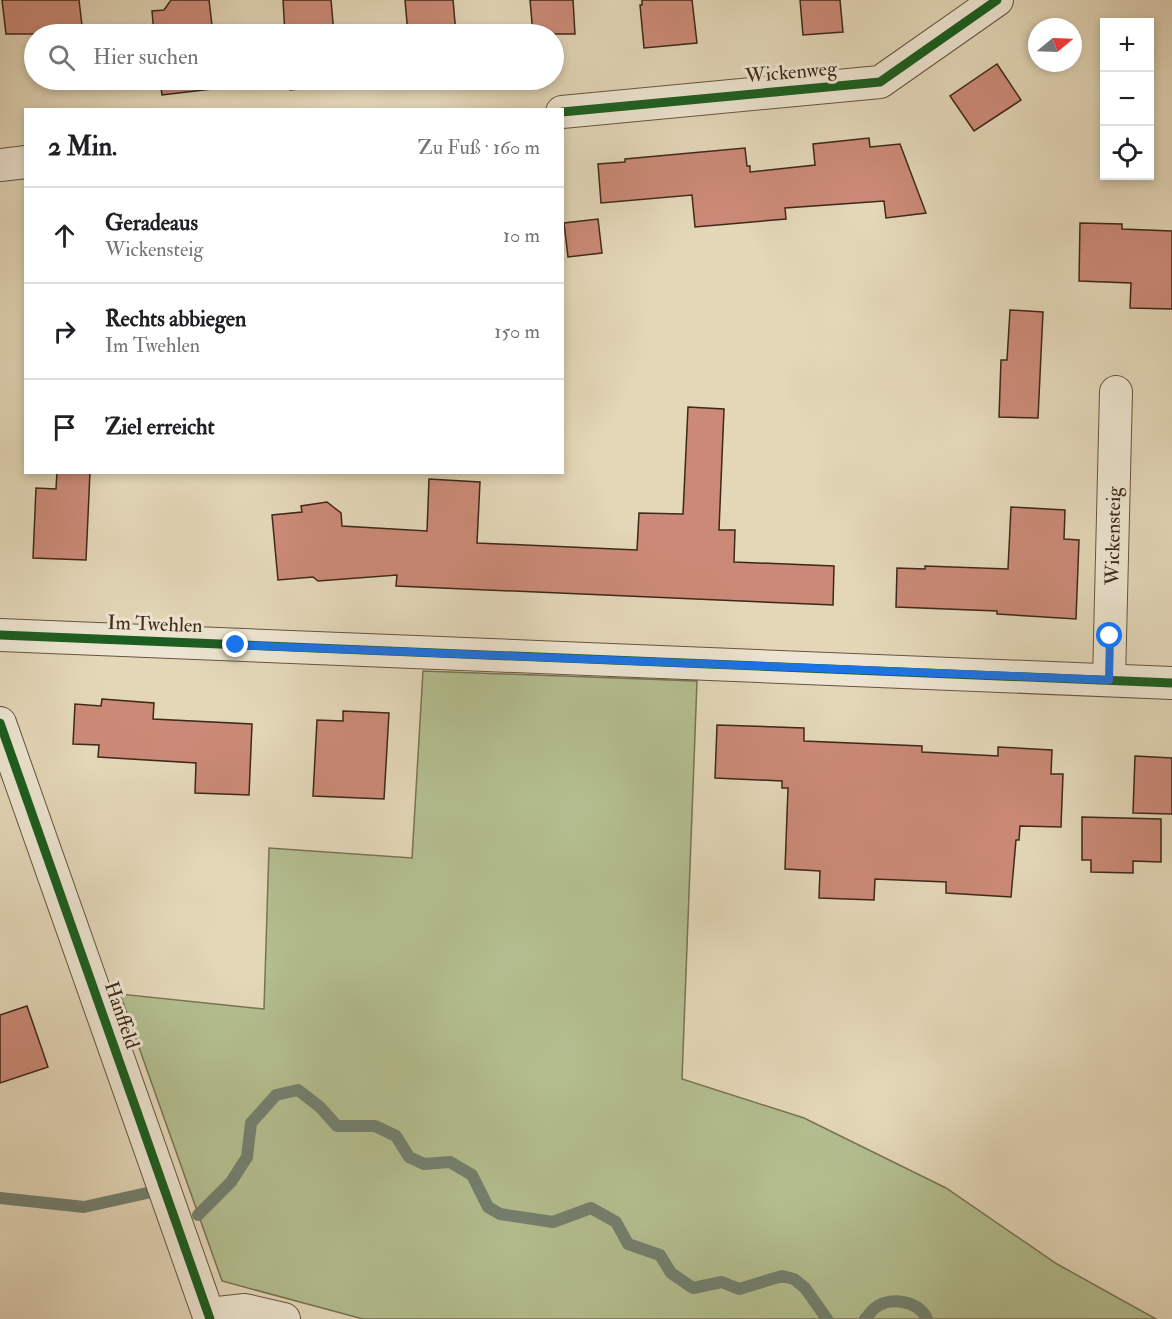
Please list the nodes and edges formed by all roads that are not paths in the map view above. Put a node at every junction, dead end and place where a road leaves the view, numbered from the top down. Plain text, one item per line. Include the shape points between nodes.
1 (997, 0) edge
2 (564, 112) edge
3 (24, 162) edge
4 (0, 165) edge
5 (1116, 392) dead end
6 (0, 635) edge
7 (1109, 680) junction
8 (1172, 683) edge
9 (0, 723) edge
10 (209, 1317) edge
11 (284, 1319) edge

1 - 2 street, Wickenweg via 880,82
3 - 4 street
5 - 7 street, Wickensteig
6 - 7 street, Im Twehlen
7 - 8 street, Im Twehlen
9 - 10 street, Hanffeld
10 - 11 street via 245,1310

